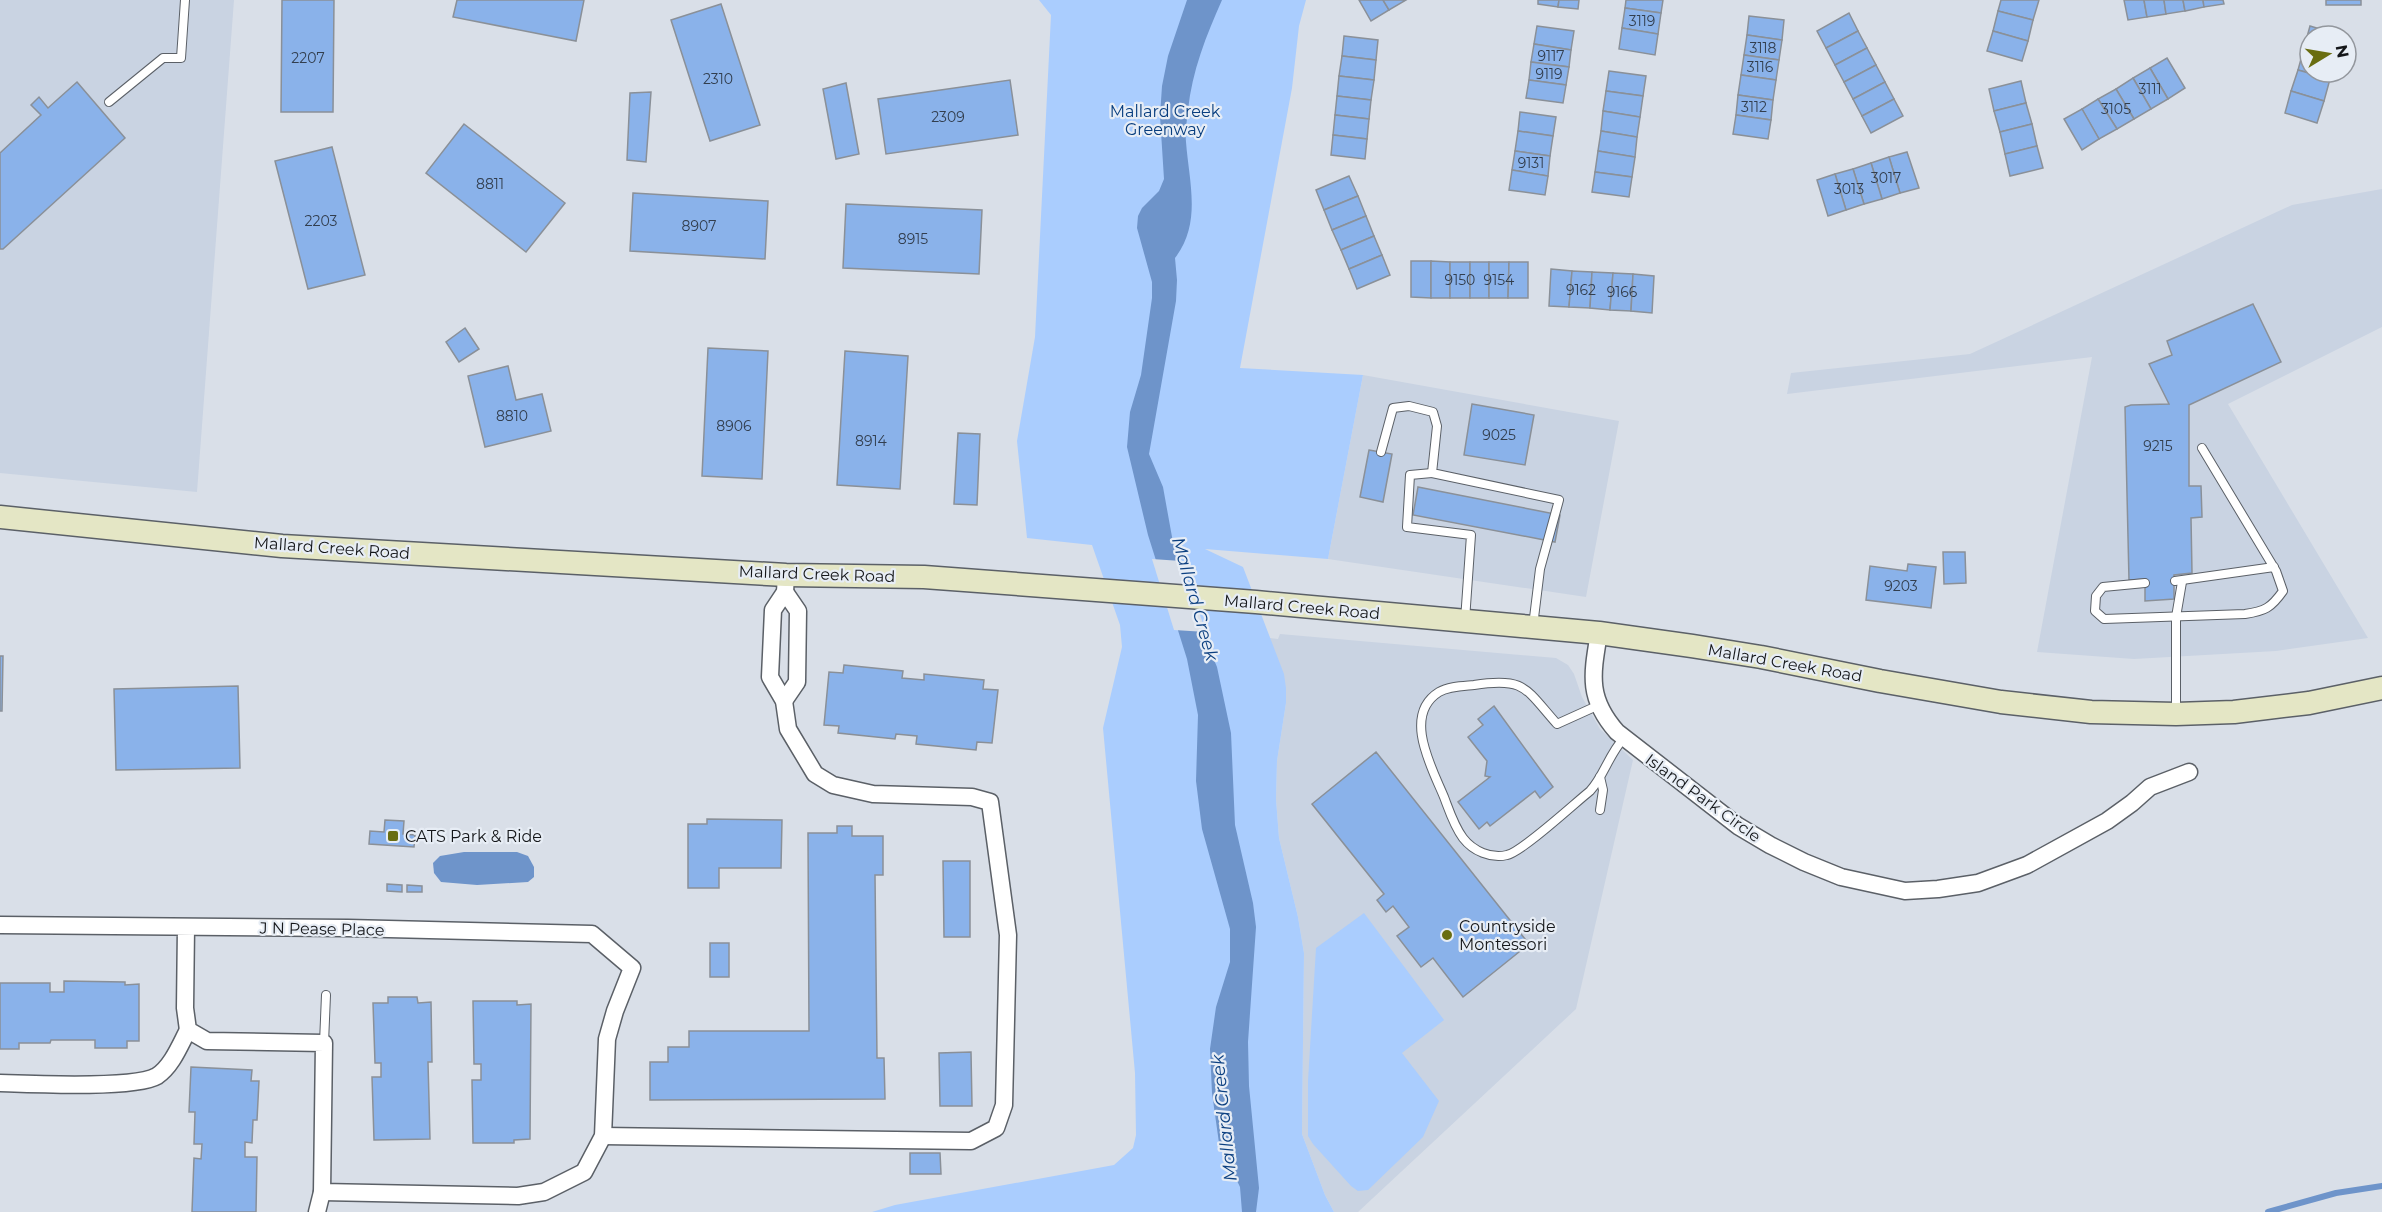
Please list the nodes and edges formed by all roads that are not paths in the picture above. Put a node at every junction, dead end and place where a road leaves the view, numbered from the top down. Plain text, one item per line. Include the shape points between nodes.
1 (184, 0) edge
2 (110, 102) dead end
3 (2202, 448) dead end
4 (1381, 452) dead end
5 (1432, 473) junction
6 (0, 517) edge
7 (2274, 567) junction
8 (785, 583) junction
9 (2145, 583) dead end
10 (2176, 617) junction
11 (1464, 621) junction
12 (1533, 627) junction
13 (1599, 633) junction
14 (2382, 688) edge
15 (784, 701) junction
16 (1599, 705) junction
17 (2176, 714) junction
18 (1624, 738) junction
19 (2189, 772) dead end
20 (1600, 777) junction
21 (1600, 810) dead end
22 (0, 925) edge
23 (186, 927) junction
24 (326, 995) dead end
25 (188, 1030) junction
26 (324, 1043) junction
27 (0, 1083) edge
28 (603, 1136) junction
29 (322, 1192) junction
30 (317, 1212) edge

1 - 2 lane via 182,58 163,58
3 - 7 lane
4 - 5 lane via 1393,408 1409,406 1433,412 1437,426
5 - 11 lane via 1410,475 1407,527 1472,535
5 - 12 lane via 1559,500 1540,569
6 - 8 main road, Mallard Creek Road via 282,546
7 - 10 lane via 2178,581
7 - 10 lane via 2283,591 2265,610
8 - 11 main road, Mallard Creek Road via 924,577
8 - 15 street via 773,610 770,677
8 - 15 street via 798,611 798,623 797,682
9 - 10 lane via 2103,587 2096,596 2095,611 2104,619
10 - 17 lane
11 - 12 main road, Mallard Creek Road
12 - 13 main road, Mallard Creek Road
13 - 16 street, Island Park Circle via 1593,678
13 - 17 main road, Mallard Creek Road via 1761,657 2028,706
14 - 17 main road, Mallard Creek Road via 2266,709
15 - 28 street via 788,729 803,756 815,774 833,786 873,794 972,797 990,802 1008,935 1004,1105 996,1128 971,1142
16 - 18 street, Island Park Circle via 1605,719
16 - 20 lane via 1557,724 1522,686 1487,682 1439,692 1427,706 1421,729 1428,759 1458,831 1468,844 1485,854 1500,856 1516,851 1590,791
18 - 19 street, Island Park Circle via 1738,826 1770,845 1841,877 1905,891 1978,883 2027,865 2112,817 2150,787
18 - 20 lane
20 - 21 lane
22 - 23 street, J N Pease Place
23 - 25 street
23 - 28 street, J N Pease Place via 592,934 632,968 607,1039
24 - 26 lane
25 - 26 street via 207,1041
25 - 27 street via 174,1057 157,1076 129,1083
26 - 29 street
28 - 29 street via 584,1172 532,1194
29 - 30 street

